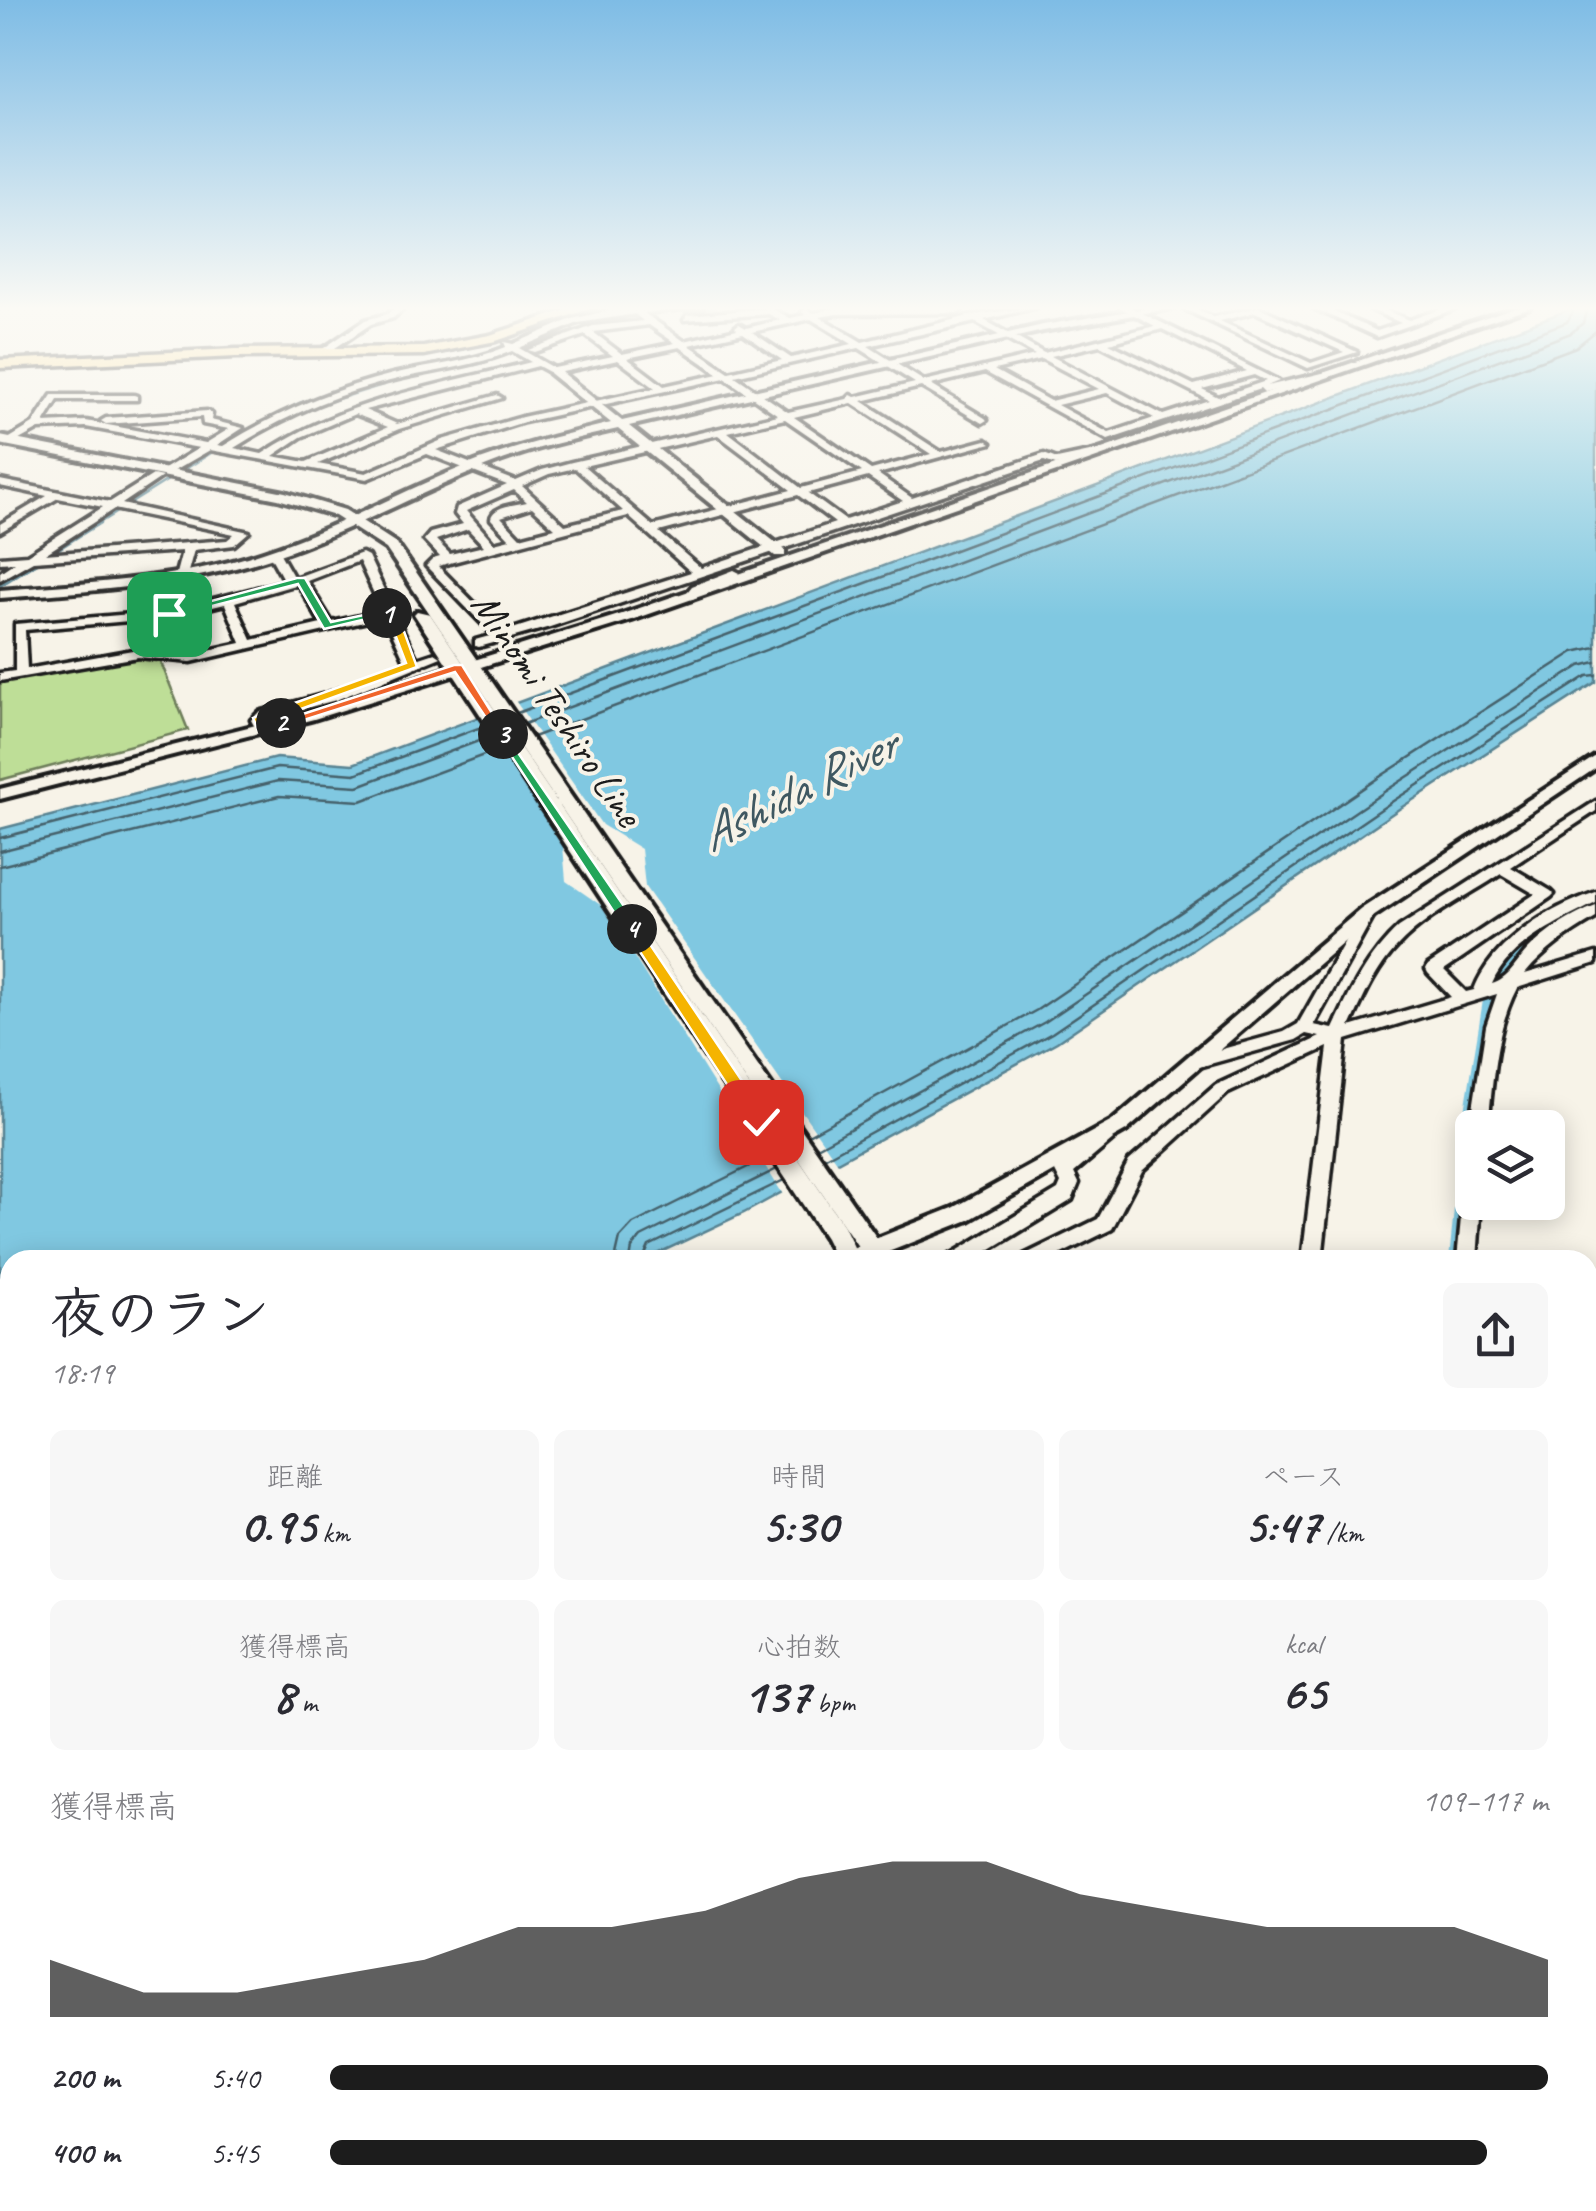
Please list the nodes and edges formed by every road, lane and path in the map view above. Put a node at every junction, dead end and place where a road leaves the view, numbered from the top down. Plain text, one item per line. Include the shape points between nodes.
1 (47, 410) edge
2 (298, 410) edge
3 (355, 410) joint
4 (456, 410) edge
5 (511, 410) edge
6 (566, 410) edge
7 (602, 410) edge
8 (685, 410) edge
9 (778, 410) edge
10 (800, 410) edge
11 (871, 410) edge
12 (965, 410) edge
13 (1060, 410) edge
14 (1146, 410) edge
15 (1202, 410) edge
16 (1209, 410) edge
17 (784, 414) junction
18 (1162, 419) junction
19 (522, 420) junction
20 (982, 420) dead end
21 (86, 424) junction
22 (620, 425) junction
23 (37, 426) junction
24 (396, 428) junction
25 (718, 430) junction
26 (986, 443) dead end
27 (2, 444) edge
28 (646, 447) junction
29 (216, 448) junction
30 (427, 450) junction
31 (1113, 450) junction
32 (939, 455) junction
33 (264, 457) junction
34 (576, 464) junction
35 (308, 465) junction
36 (469, 466) junction
37 (869, 473) junction
38 (168, 477) junction
39 (1, 484) edge
40 (514, 484) junction
41 (800, 492) junction
42 (57, 494) junction
43 (910, 501) junction
44 (534, 504) junction
45 (120, 507) junction
46 (724, 511) junction
47 (631, 512) junction
48 (348, 522) junction
49 (471, 525) junction
50 (844, 525) junction
51 (0, 529) edge
52 (562, 529) junction
53 (886, 529) junction
54 (652, 530) junction
55 (518, 540) junction
56 (189, 547) junction
57 (492, 547) junction
58 (776, 551) junction
59 (274, 552) junction
60 (40, 558) junction
61 (448, 558) junction
62 (0, 560) edge
63 (699, 573) junction
64 (0, 577) edge
65 (180, 577) junction
66 (296, 582) junction
67 (0, 594) edge
68 (690, 596) junction
69 (229, 601) junction
70 (392, 612) junction
71 (169, 614) junction
72 (328, 626) junction
73 (19, 627) junction
74 (0, 628) edge
75 (500, 636) junction
76 (479, 643) tunnel mouth
77 (248, 645) junction
78 (154, 653) junction
79 (435, 658) tunnel mouth
80 (412, 665) junction
81 (470, 671) junction
82 (21, 673) junction
83 (0, 677) edge
84 (262, 728) junction
85 (1596, 761) edge
86 (0, 794) edge
87 (1596, 804) edge
88 (1502, 868) junction
89 (1596, 896) edge
90 (1596, 911) edge
91 (1367, 914) junction
92 (1596, 958) edge
93 (1494, 988) junction
94 (1462, 998) junction
95 (1304, 1028) junction
96 (1338, 1036) junction
97 (1192, 1063) junction
98 (1482, 1110) edge
99 (1119, 1126) junction
100 (1470, 1220) edge
101 (842, 1250) edge
102 (874, 1250) edge
103 (884, 1250) edge
104 (974, 1250) edge
105 (1052, 1250) edge
106 (1313, 1250) edge
107 (1468, 1250) edge

1 - 23 street
2 - 29 street
3 - 24 street
3 - 33 street
4 - 24 street
5 - 19 street
6 - 19 street
7 - 22 street
8 - 22 street
9 - 17 street
10 - 17 street
11 - 32 street
12 - 20 street
13 - 18 street via 1108,437
14 - 18 street
15 - 18 street
16 - 31 street
17 - 25 street
17 - 37 street
19 - 30 street
21 - 23 street
21 - 29 street
21 - 29 street via 207,414 206,422 238,428
22 - 28 street
22 - 36 street
23 - 27 street
24 - 35 street
25 - 28 street
25 - 41 street
26 - 32 street
27 - 38 main road, Minomi Teshiro Line
28 - 34 street
28 - 46 street
29 - 33 street
29 - 38 street
30 - 35 street via 366,476
30 - 36 street
31 - 43 street via 1056,462 1044,458
31 - 53 street
32 - 37 street
33 - 35 street
34 - 40 street
34 - 47 street
36 - 40 street
36 - 48 street
37 - 41 street
37 - 43 street
38 - 45 street
38 - 48 main road, Minomi Teshiro Line
39 - 42 street
40 - 44 street
40 - 49 street via 461,509
41 - 46 street
41 - 50 street
42 - 45 street
42 - 51 street
43 - 50 street
44 - 52 street
44 - 55 street via 495,517
45 - 56 street via 243,532 230,543
45 - 60 street
46 - 54 street
46 - 58 street
47 - 52 street
47 - 54 street
48 - 59 street
48 - 81 main road, Minomi Teshiro Line
49 - 57 street
49 - 61 street via 430,540
50 - 58 street
52 - 55 street
53 - 58 street
53 - 68 street
54 - 63 street
55 - 57 street
56 - 60 street
56 - 65 street
57 - 61 street
58 - 63 street
58 - 68 street
59 - 65 street
59 - 66 street
60 - 62 street
60 - 64 street
61 - 75 street via 432,566
63 - 75 street
65 - 67 street
65 - 71 street
66 - 69 street
66 - 70 street via 362,556
66 - 72 street
68 - 81 street
69 - 71 street
69 - 77 street
70 - 72 street
70 - 80 street
71 - 73 street
71 - 78 street
72 - 77 street
73 - 74 street
73 - 82 street
75 - 76 street
77 - 78 street via 191,658
78 - 82 street
79 - 80 street
80 - 84 street via 264,715 258,720
81 - 84 street
81 - 101 main road, Minomi Teshiro Line
81 - 102 main road, Minomi Teshiro Line
82 - 83 street
84 - 86 street
85 - 91 street
87 - 88 street
88 - 94 street via 1546,894 1434,970
88 - 96 street via 1388,946
89 - 93 street via 1527,935 1483,982
90 - 93 street via 1533,952
91 - 95 street
91 - 97 street
92 - 93 street
93 - 94 street
93 - 98 street
94 - 96 street
95 - 96 street
95 - 97 street
96 - 105 street via 1222,1089 1135,1166 1105,1224
96 - 106 street
97 - 99 street
99 - 103 street
99 - 104 street via 1064,1171 1070,1183 1065,1195
100 - 107 street

